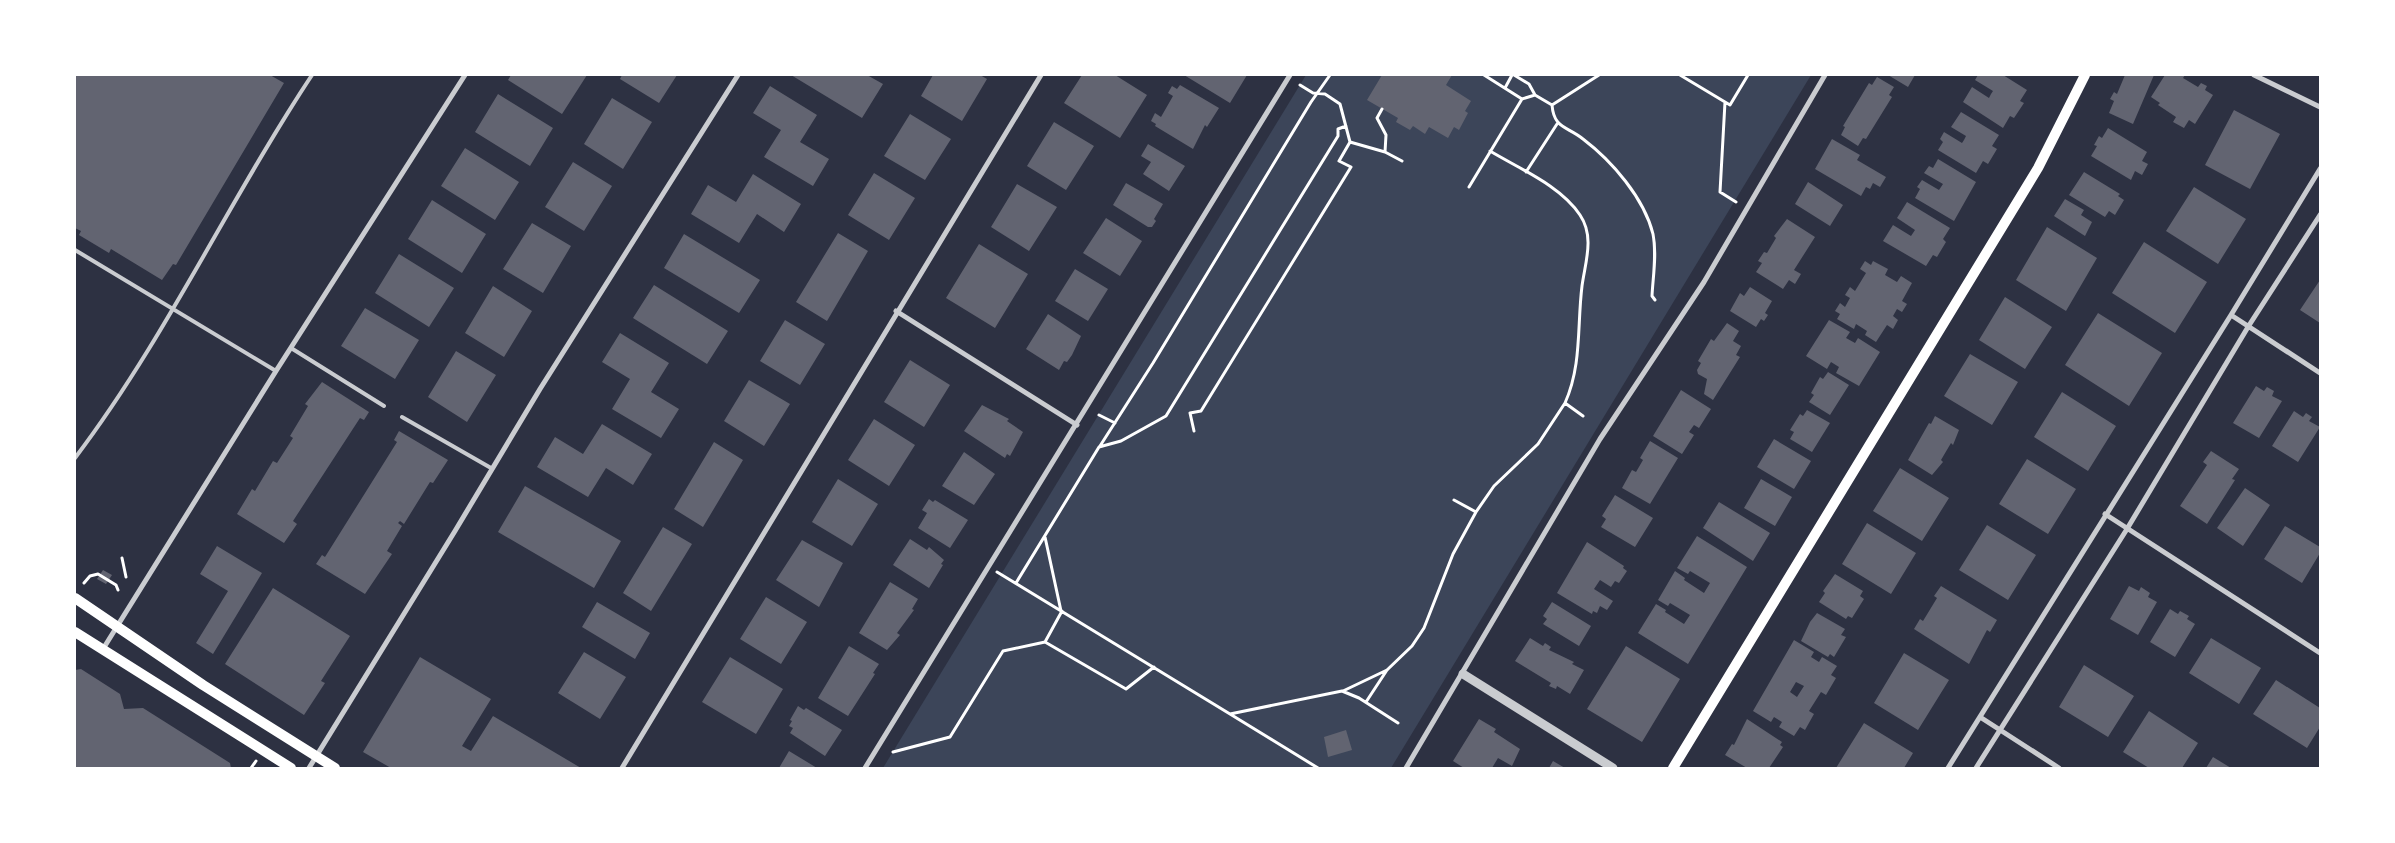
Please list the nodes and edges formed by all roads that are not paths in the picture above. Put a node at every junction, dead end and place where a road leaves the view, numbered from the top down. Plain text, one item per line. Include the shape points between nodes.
1 (312, 75) edge
2 (465, 75) edge
3 (738, 75) edge
4 (1041, 75) edge
5 (1290, 75) edge
6 (1825, 75) edge
7 (2085, 75) edge
8 (2254, 75) edge
9 (2320, 108) edge
10 (2320, 169) edge
11 (2320, 215) edge
12 (75, 250) edge
13 (173, 308) junction
14 (896, 311) junction
15 (2231, 315) junction
16 (2248, 326) junction
17 (291, 348) junction
18 (276, 371) junction
19 (2320, 374) edge
20 (384, 406) dead end
21 (402, 417) dead end
22 (1077, 425) junction
23 (75, 458) edge
24 (491, 468) junction
25 (2105, 514) junction
26 (2127, 529) junction
27 (75, 598) edge
28 (116, 627) junction
29 (75, 632) edge
30 (103, 649) junction
31 (2320, 653) edge
32 (1463, 674) junction
33 (1980, 717) junction
34 (2000, 730) junction
35 (316, 756) junction
36 (291, 768) edge
37 (309, 768) edge
38 (336, 768) edge
39 (622, 768) edge
40 (865, 768) edge
41 (1406, 768) edge
42 (1613, 768) edge
43 (1673, 768) edge
44 (1948, 768) edge
45 (1976, 768) edge
46 (2059, 768) edge

1 - 13 lane
2 - 17 street
3 - 24 street
4 - 14 street
5 - 22 street
6 - 32 street via 1704,282 1600,439
7 - 43 main road via 2038,168
8 - 9 street
10 - 15 street
11 - 16 street
12 - 13 lane
13 - 18 lane
13 - 23 lane via 97,429
14 - 22 street
14 - 39 street
15 - 16 street
15 - 25 street
16 - 19 street
16 - 26 street
17 - 18 street
17 - 20 lane
18 - 28 street
21 - 24 lane
22 - 40 street
24 - 35 street
25 - 26 street
25 - 33 street
26 - 31 street
26 - 34 street
27 - 28 main road
28 - 30 street
28 - 35 main road
29 - 30 main road
30 - 36 main road
32 - 41 street
32 - 42 street
33 - 34 street
33 - 44 street
34 - 45 street
34 - 46 street
35 - 37 street
35 - 38 main road

